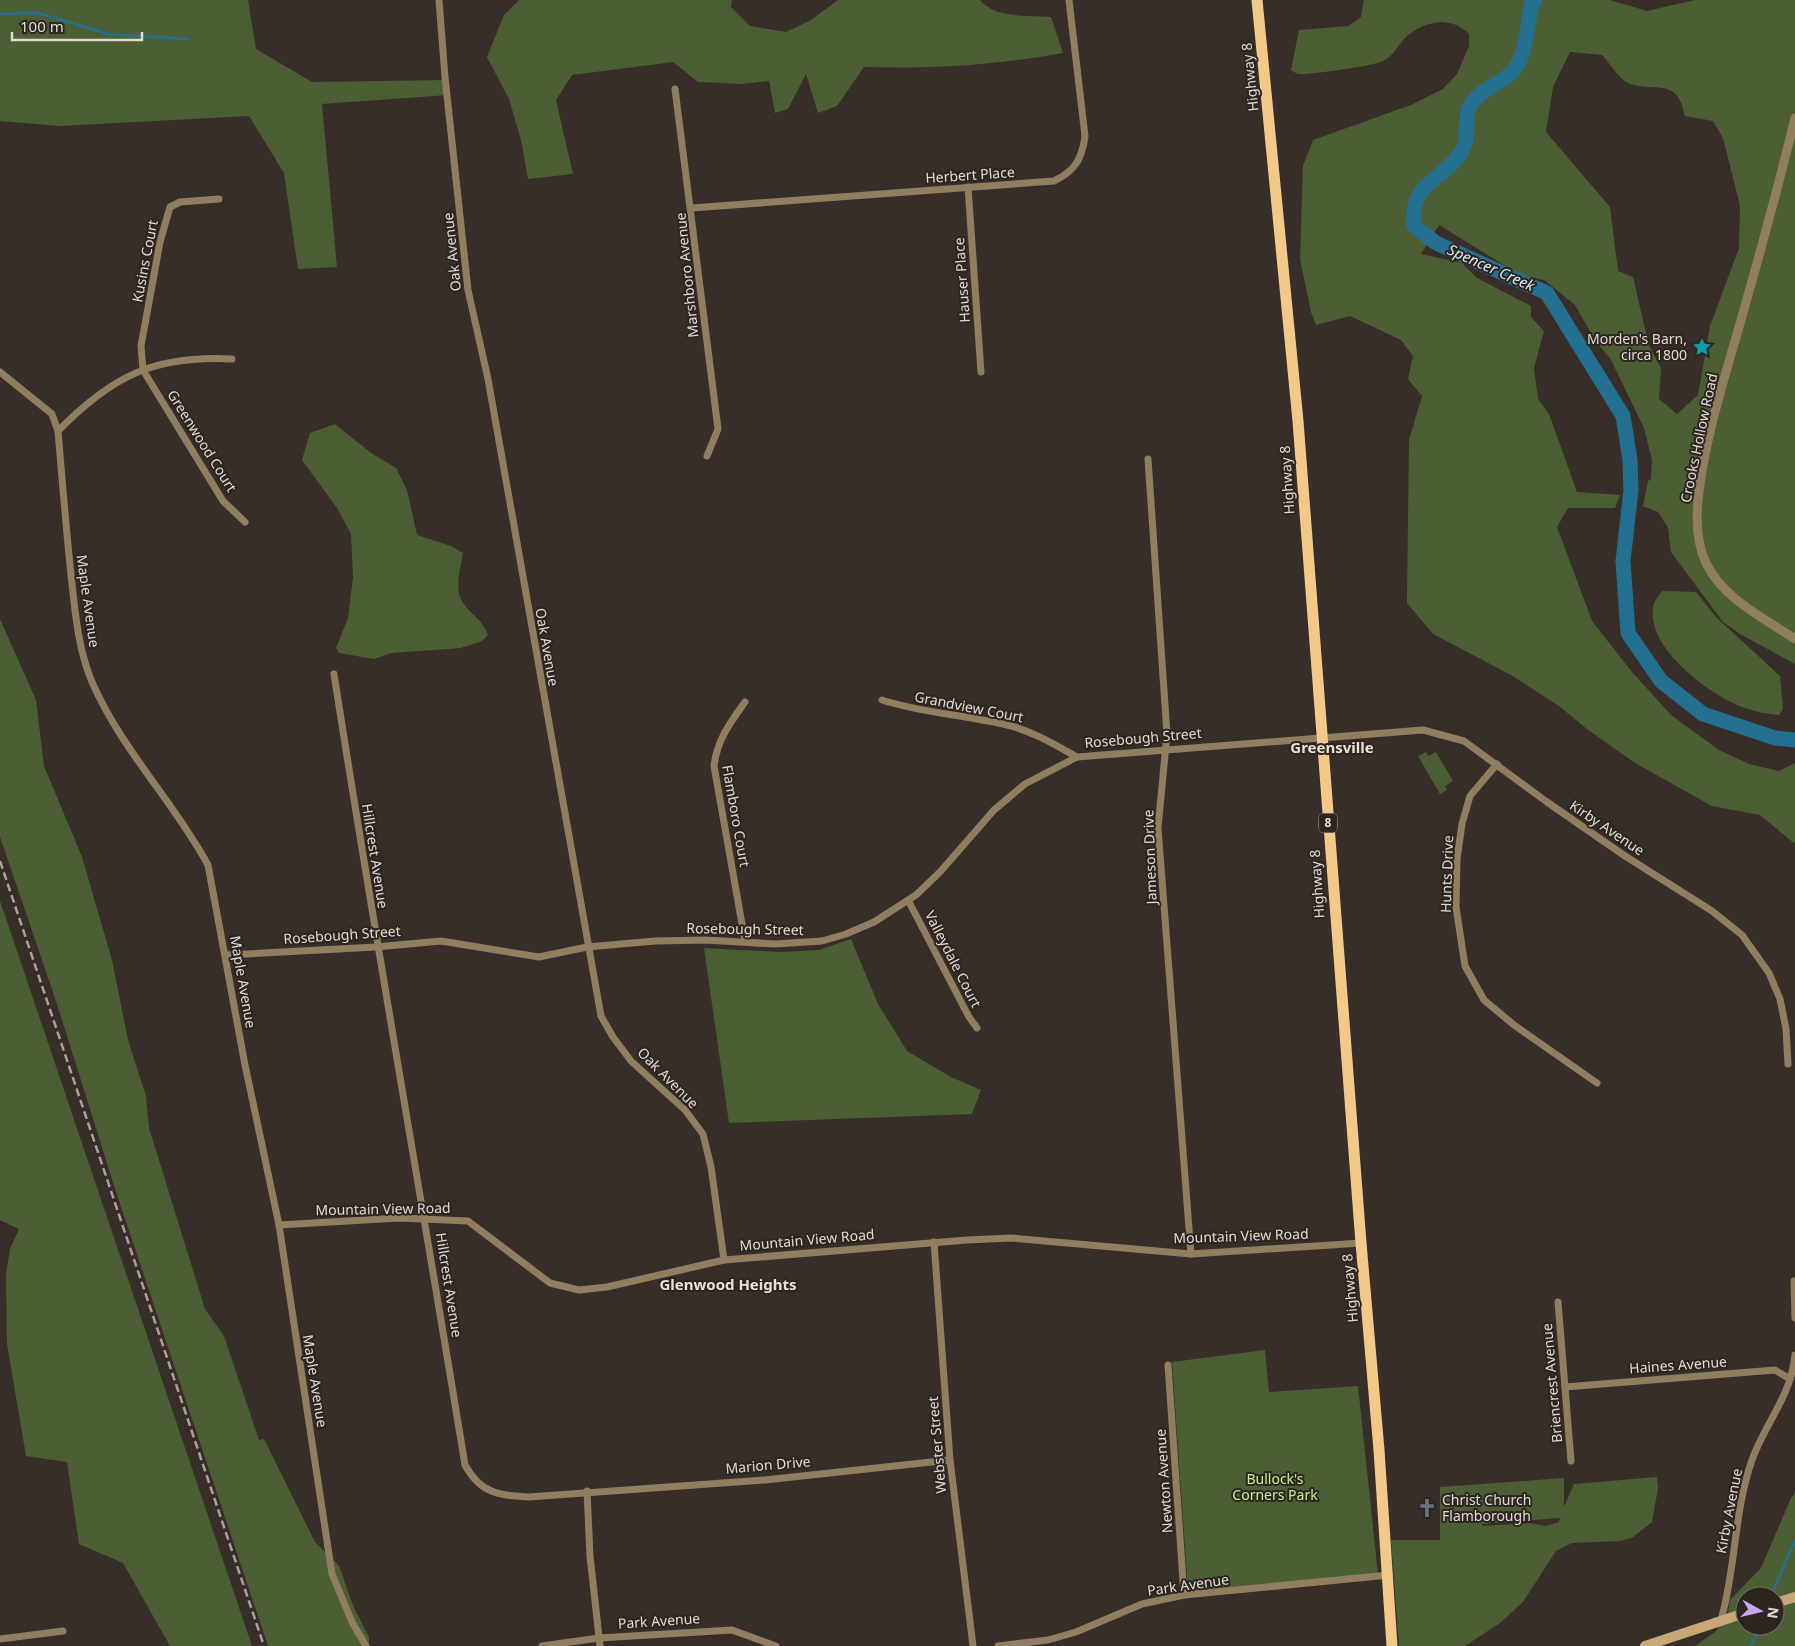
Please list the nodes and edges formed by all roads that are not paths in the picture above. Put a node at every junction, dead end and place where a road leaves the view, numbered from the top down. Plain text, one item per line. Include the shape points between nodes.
1 (439, 0) edge
2 (1069, 0) edge
3 (1257, 0) edge
4 (675, 89) dead end
5 (1795, 118) edge
6 (968, 187) junction
7 (219, 199) dead end
8 (692, 208) junction
9 (232, 359) dead end
10 (143, 370) junction
11 (0, 372) edge
12 (981, 372) dead end
13 (58, 431) junction
14 (707, 456) dead end
15 (1148, 459) dead end
16 (245, 522) dead end
17 (1795, 638) edge
18 (334, 674) dead end
19 (882, 700) dead end
20 (746, 702) dead end
21 (1321, 738) junction
22 (1164, 749) junction
23 (1077, 757) junction
24 (1497, 764) junction
25 (908, 900) junction
26 (744, 941) junction
27 (376, 947) junction
28 (587, 947) junction
29 (226, 955) junction
30 (977, 1028) dead end
31 (1788, 1064) dead end
32 (1597, 1083) dead end
33 (425, 1218) junction
34 (279, 1225) junction
35 (934, 1242) junction
36 (1361, 1243) junction
37 (1191, 1254) junction
38 (724, 1260) junction
39 (1794, 1281) dead end
40 (1558, 1302) dead end
41 (1795, 1318) edge
42 (1795, 1355) edge
43 (1168, 1365) dead end
44 (1790, 1380) junction
45 (1565, 1386) junction
46 (950, 1460) junction
47 (1571, 1461) dead end
48 (587, 1491) junction
49 (1388, 1575) junction
50 (1184, 1595) junction
51 (1735, 1616) edge
52 (1721, 1620) junction
53 (63, 1631) dead end
54 (599, 1638) junction
55 (0, 1639) edge
56 (366, 1646) edge
57 (542, 1646) edge
58 (600, 1646) edge
59 (776, 1646) edge
60 (973, 1646) edge
61 (998, 1646) edge
62 (1392, 1646) edge
63 (1645, 1646) edge

1 - 28 street, Oak Avenue via 468,290 488,379
2 - 6 street, Herbert Place via 1085,136 1083,154 1076,166 1054,181
3 - 21 main road, Highway 8 / 8 via 1298,421
4 - 8 street, Marshboro Avenue
5 - 17 street, Crooks Hollow Road via 1723,384 1702,472 1697,515 1703,555 1716,580 1734,598
6 - 8 street, Herbert Place
6 - 12 street, Hauser Place
7 - 10 street, Kusins Court via 180,202 170,207 160,242 141,346
8 - 14 street, Marshboro Avenue via 718,429
9 - 10 street via 180,361
10 - 13 street via 118,380 104,390
10 - 16 street, Greenwood Court via 223,501
11 - 13 street, Maple Avenue via 52,414
13 - 29 street, Maple Avenue via 82,652 107,712 193,837 208,865
15 - 22 street, Jameson Drive via 1167,734
18 - 27 street, Hillcrest Avenue
19 - 23 street, Grandview Court via 1008,725 1033,733
20 - 26 street, Flamboro Court via 722,736 716,748 714,766
21 - 22 street, Rosebough Street
21 - 24 street, Kirby Avenue via 1423,730 1464,741
21 - 36 main road, Highway 8 / 8
22 - 23 street, Rosebough Street
22 - 37 street, Jameson Drive via 1158,828
23 - 25 street, Rosebough Street via 1025,784 1000,805 940,872
24 - 31 street, Kirby Avenue via 1547,802 1712,911 1742,935 1770,973 1780,999
24 - 32 street, Hunts Drive via 1470,796 1462,824 1456,907 1465,966 1484,1000
25 - 26 street, Rosebough Street via 874,922 822,941 775,944
25 - 30 street, Valleydale Court
26 - 28 street, Rosebough Street via 655,941
27 - 28 street, Rosebough Street via 441,940 539,957
27 - 29 street, Rosebough Street
27 - 33 street, Hillcrest Avenue
28 - 38 street, Oak Avenue via 601,1016 612,1037 631,1061 684,1110 703,1134
29 - 34 street, Maple Avenue via 245,1065
33 - 34 street, Mountain View Road
33 - 38 street, Mountain View Road via 468,1221 550,1283 579,1290 607,1287
33 - 48 street, Hillcrest Avenue via 465,1465 474,1481 488,1491 510,1496
34 - 56 street, Maple Avenue via 332,1574
35 - 37 street, Mountain View Road via 1011,1238
35 - 38 street, Mountain View Road
35 - 46 street, Webster Street
36 - 37 street, Mountain View Road
36 - 49 main road, Highway 8 / 8
39 - 41 street
40 - 45 street, Briencrest Avenue
42 - 44 street, Kirby Avenue
43 - 50 street, Newton Avenue
44 - 45 street, Haines Avenue via 1774,1370
44 - 52 street, Kirby Avenue via 1785,1397 1752,1459
45 - 47 street, Briencrest Avenue
46 - 48 street, Marion Drive via 765,1480
46 - 60 street, Webster Street
48 - 54 street
49 - 50 street, Park Avenue
49 - 62 main road, Highway 8 / 8
50 - 61 street, Park Avenue via 1142,1604 1076,1632 1048,1640
51 - 52 main road
52 - 63 main road
53 - 55 street
54 - 57 street, Park Avenue
54 - 58 street
54 - 59 street, Park Avenue via 732,1630

